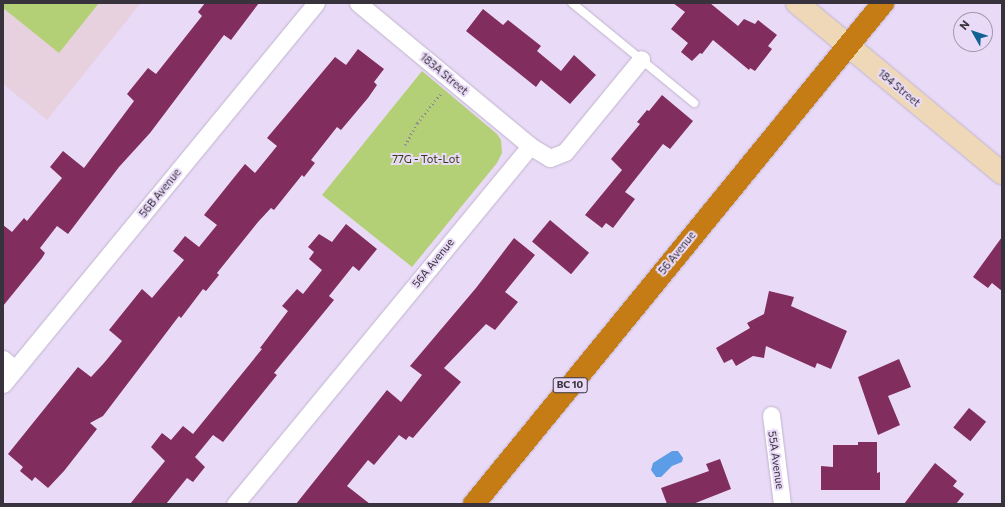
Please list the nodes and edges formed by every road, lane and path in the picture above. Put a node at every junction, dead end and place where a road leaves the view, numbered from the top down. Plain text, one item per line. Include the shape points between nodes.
1 (316, 3) edge
2 (358, 3) edge
3 (572, 3) edge
4 (797, 3) edge
5 (883, 3) edge
6 (848, 46) junction
7 (641, 59) junction
8 (442, 91) dead end
9 (694, 103) dead end
10 (405, 145) dead end
11 (530, 146) junction
12 (1002, 173) edge
13 (9, 364) edge
14 (3, 384) edge
15 (771, 415) dead end
16 (235, 504) edge
17 (474, 504) edge
18 (782, 504) edge

1 - 13 street, 56B Avenue
2 - 11 street, 183A Street
3 - 7 lane
4 - 6 main road, 184 Street
5 - 6 highway, 56 Avenue / BC 10
6 - 12 main road, 184 Street
6 - 17 highway, 56 Avenue / BC 10
7 - 9 lane
7 - 11 street via 565,152 550,158
8 - 10 path via 417,123
11 - 16 street, 56A Avenue
13 - 14 street, 56B Avenue
15 - 18 street, 55A Avenue

